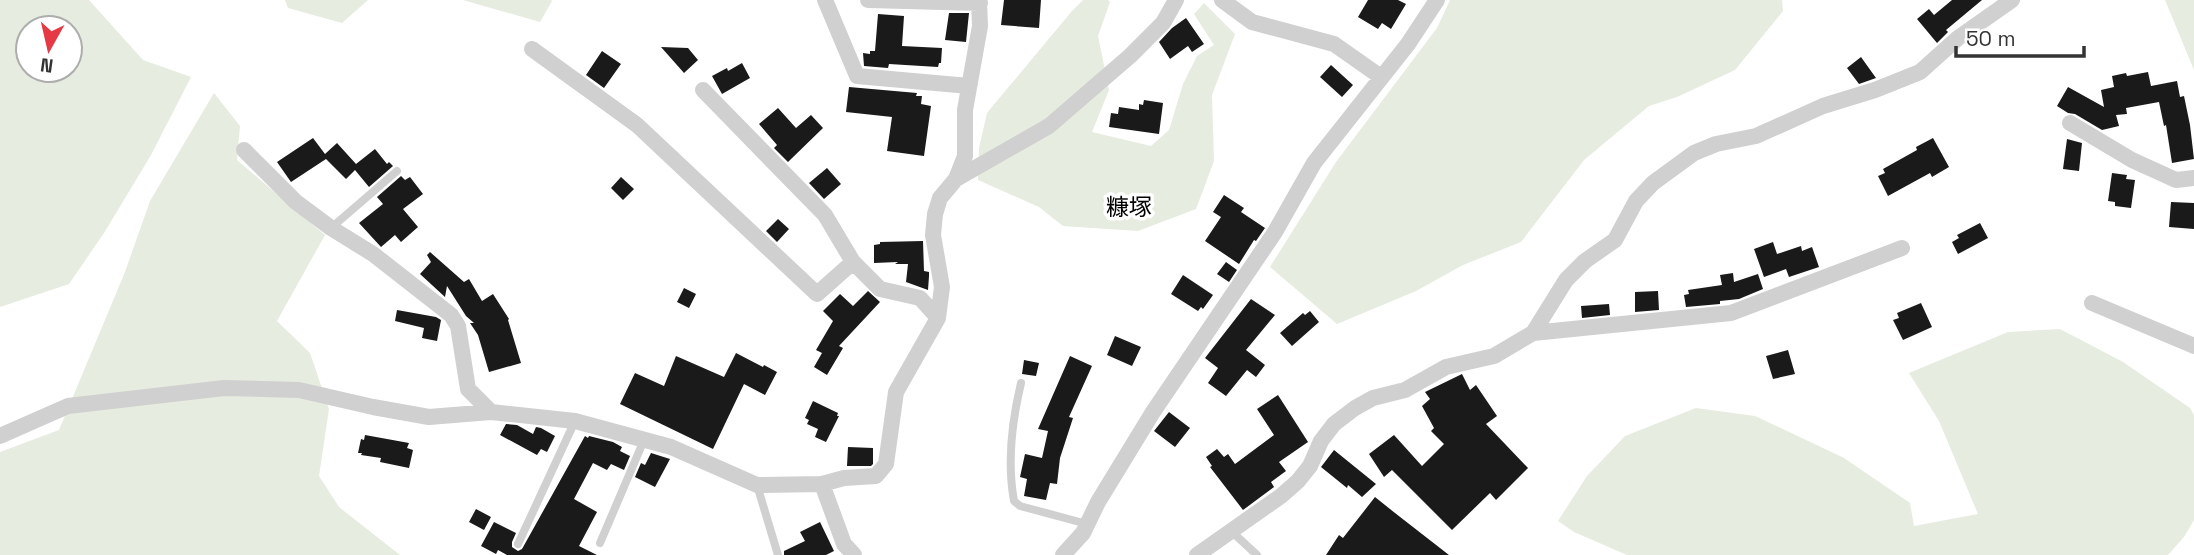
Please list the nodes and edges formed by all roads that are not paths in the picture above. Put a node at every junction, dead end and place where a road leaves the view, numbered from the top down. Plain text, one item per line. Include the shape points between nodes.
1 (825, 0) edge
2 (868, 0) edge
3 (1176, 0) edge
4 (1222, 0) edge
5 (1437, 0) edge
6 (2012, 0) edge
7 (979, 2) edge
8 (532, 48) dead end
9 (1381, 77) junction
10 (968, 86) junction
11 (703, 90) dead end
12 (2070, 123) dead end
13 (244, 150) dead end
14 (397, 171) dead end
15 (2194, 178) edge
16 (956, 179) junction
17 (331, 228) junction
18 (1902, 248) dead end
19 (853, 262) junction
20 (2092, 303) dead end
21 (938, 318) junction
22 (1533, 332) junction
23 (2194, 346) edge
24 (1020, 383) dead end
25 (491, 412) junction
26 (575, 421) junction
27 (0, 436) edge
28 (644, 439) junction
29 (822, 484) junction
30 (757, 485) junction
31 (1087, 524) junction
32 (1231, 531) junction
33 (600, 543) dead end
34 (518, 544) dead end
35 (778, 555) edge
36 (854, 555) edge
37 (1063, 555) edge
38 (1197, 555) edge
39 (1257, 555) edge

1 - 10 street via 857,76
2 - 7 street
3 - 16 street via 1163,23 1049,127
4 - 9 street via 1252,22 1334,44
5 - 9 street
6 - 22 street via 1920,72 1823,106 1756,136 1694,153 1636,201 1615,240 1566,281
7 - 10 street via 980,26
8 - 19 street via 637,125 817,294
9 - 31 street via 1314,163 1275,232 1153,412
10 - 16 street via 965,156
11 - 19 street via 825,215
12 - 15 street via 2176,180
13 - 17 street via 296,202
14 - 17 lane
16 - 21 street via 934,214 942,287
17 - 25 street via 451,314 458,326 468,389
18 - 22 street via 1731,313
19 - 21 street via 880,289 920,298
20 - 23 street
21 - 29 street via 896,392 886,464 876,476
22 - 32 street via 1494,356 1446,367 1405,390 1355,408 1334,424 1298,481
24 - 31 lane via 1013,416 1014,501
25 - 26 street
25 - 27 street via 429,417 299,390 224,388 68,406
26 - 28 street
26 - 34 lane
28 - 30 street
28 - 33 lane
29 - 30 street
29 - 36 street via 844,544
30 - 35 lane
31 - 37 street
32 - 38 street
32 - 39 lane

